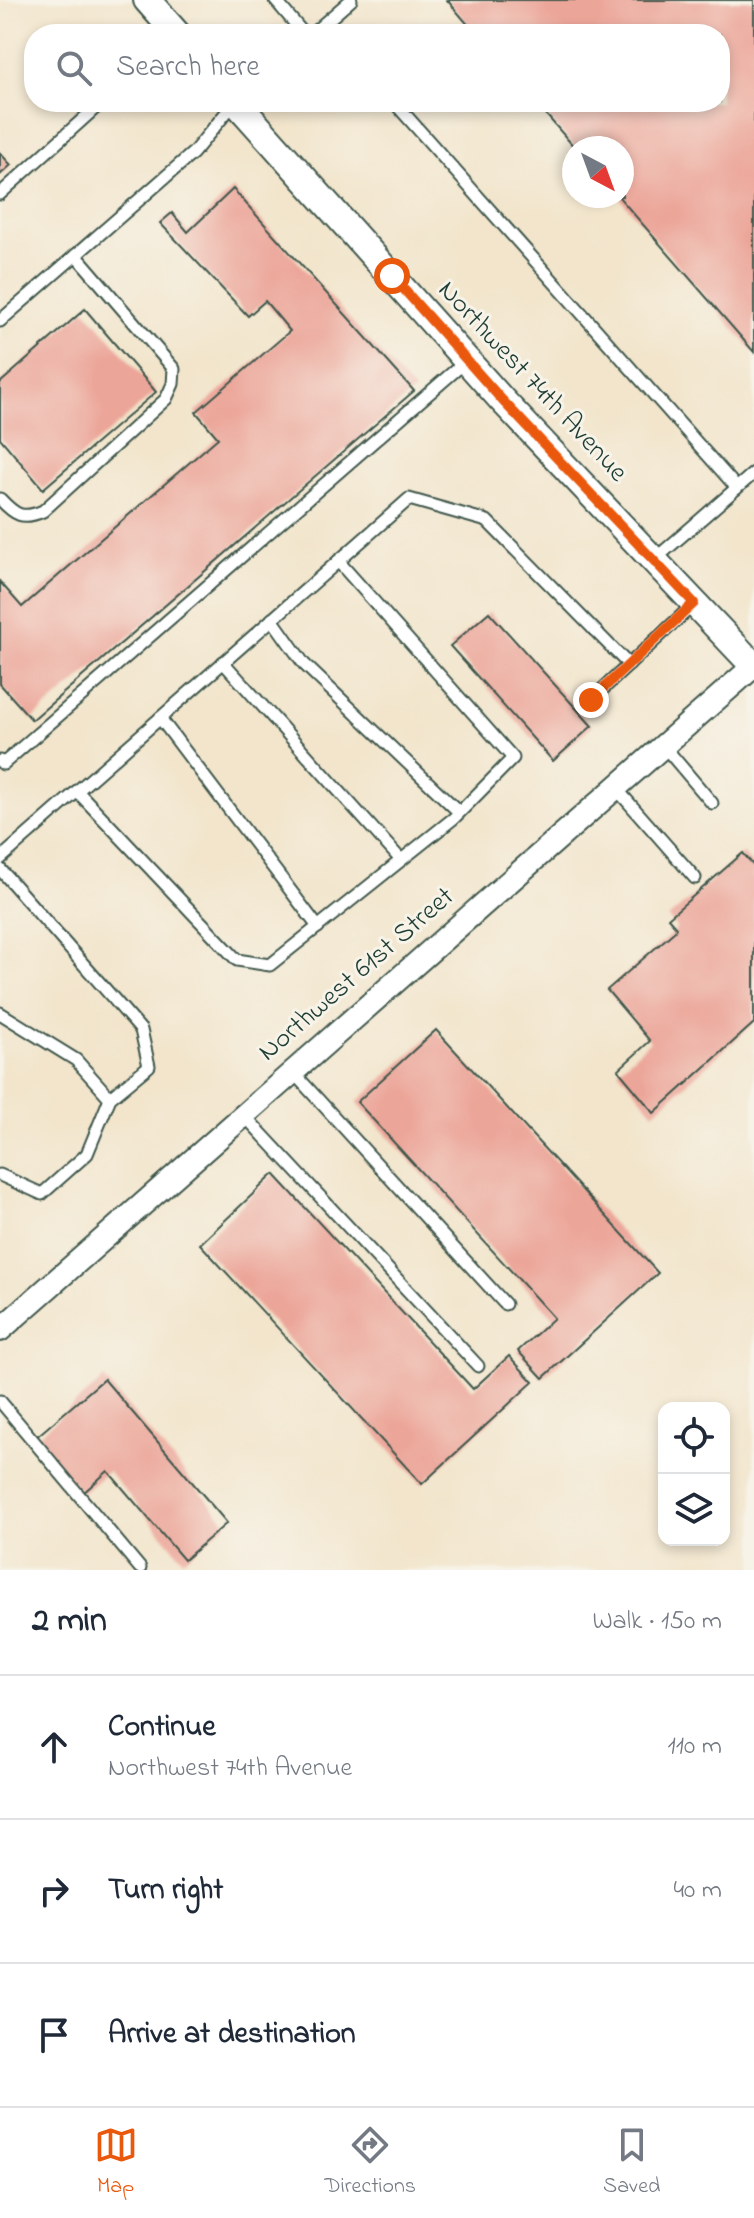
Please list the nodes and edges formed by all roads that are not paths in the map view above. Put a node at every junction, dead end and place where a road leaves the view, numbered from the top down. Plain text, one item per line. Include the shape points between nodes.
1 (147, 0) edge
2 (275, 0) edge
3 (351, 0) edge
4 (168, 24) edge
5 (295, 24) edge
6 (323, 24) edge
7 (91, 112) edge
8 (228, 112) edge
9 (245, 112) edge
10 (403, 112) edge
11 (0, 194) edge
12 (76, 255) junction
13 (0, 321) edge
14 (467, 360) junction
15 (754, 473) edge
16 (737, 488) junction
17 (0, 499) edge
18 (338, 561) junction
19 (654, 561) junction
20 (694, 603) junction
21 (272, 619) junction
22 (223, 662) junction
23 (629, 665) junction
24 (754, 666) edge
25 (591, 700) dead end
26 (160, 718) junction
27 (663, 745) junction
28 (0, 761) edge
29 (615, 787) junction
30 (77, 791) junction
31 (712, 803) dead end
32 (459, 812) junction
33 (0, 859) edge
34 (401, 860) junction
35 (0, 869) edge
36 (695, 878) dead end
37 (318, 927) junction
38 (0, 1013) edge
39 (293, 1072) junction
40 (110, 1098) junction
41 (244, 1115) junction
42 (0, 1175) edge
43 (505, 1304) dead end
44 (0, 1330) edge
45 (478, 1366) dead end
46 (0, 1401) edge
47 (140, 1568) dead end

1 - 4 street
2 - 5 lane
3 - 6 lane
7 - 11 lane
8 - 12 lane via 193,153
9 - 14 street, Northwest 74th Avenue
10 - 16 lane
12 - 13 lane
12 - 17 lane via 174,369 173,384 166,399 43,511 27,518 14,514
14 - 19 street, Northwest 74th Avenue
14 - 28 lane via 3,764
15 - 16 lane
16 - 19 lane
18 - 21 lane
18 - 23 lane via 409,499 487,521
18 - 32 lane via 513,758
19 - 20 street, Northwest 74th Avenue
20 - 23 lane
20 - 24 street, Northwest 74th Avenue
21 - 22 lane
21 - 32 lane via 304,664
22 - 26 lane
22 - 34 lane
23 - 25 lane
24 - 27 street, Northwest 61st Street
26 - 30 lane
26 - 37 lane
27 - 29 street, Northwest 61st Street
27 - 31 lane
29 - 36 lane
29 - 39 street, Northwest 61st Street
30 - 33 lane
30 - 37 lane via 237,960 270,965
32 - 34 lane
34 - 37 lane
35 - 40 lane via 141,1030 149,1066
38 - 40 lane via 76,1060
39 - 41 street, Northwest 61st Street
39 - 43 lane
40 - 42 lane via 87,1154 42,1194
41 - 44 street, Northwest 61st Street
41 - 45 lane
46 - 47 lane

